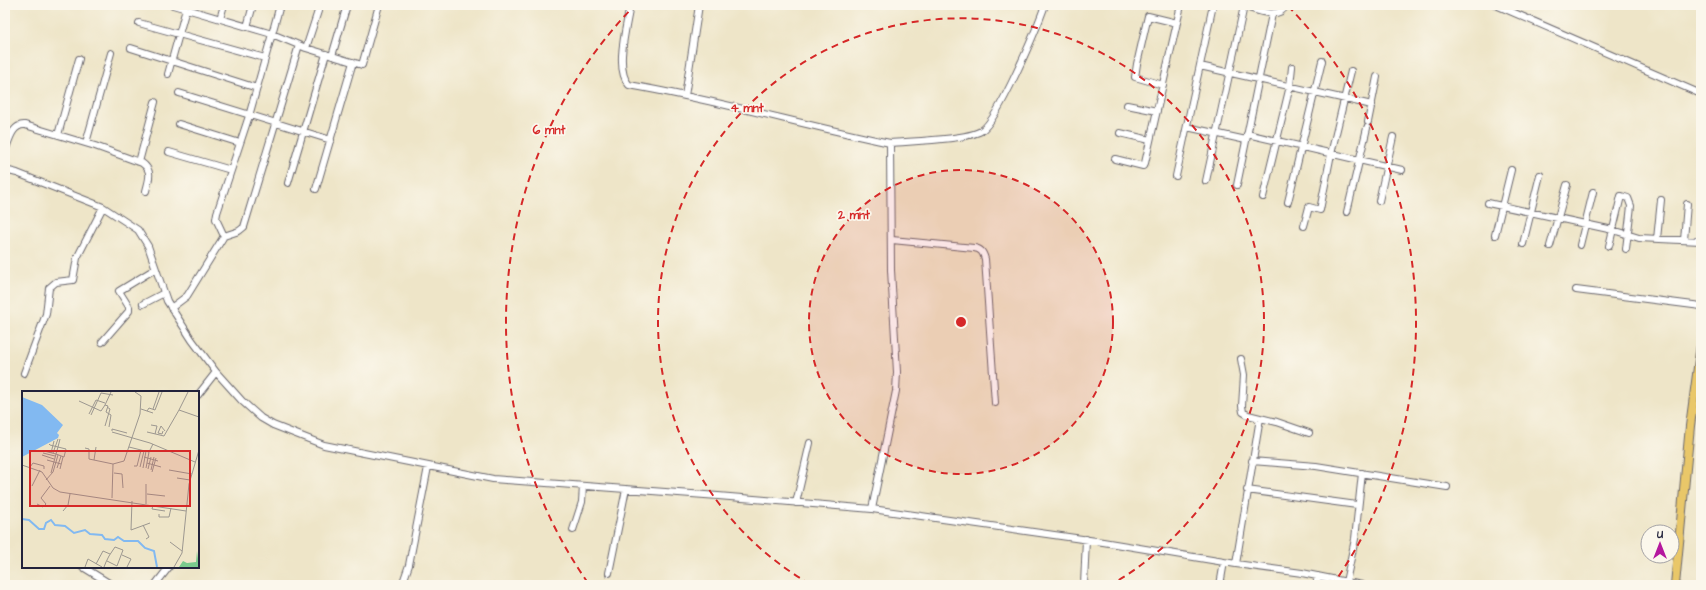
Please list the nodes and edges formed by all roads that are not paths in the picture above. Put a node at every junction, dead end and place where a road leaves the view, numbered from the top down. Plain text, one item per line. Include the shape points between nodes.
1 (173, 5) edge
2 (224, 5) edge
3 (253, 5) edge
4 (280, 5) edge
5 (320, 5) edge
6 (347, 5) edge
7 (378, 5) edge
8 (630, 5) edge
9 (699, 5) edge
10 (1045, 5) edge
11 (1181, 5) edge
12 (1213, 5) edge
13 (1286, 5) edge
14 (1496, 5) edge
15 (1241, 6) edge
16 (186, 9) junction
17 (1272, 14) junction
18 (220, 19) junction
19 (139, 23) dead end
20 (1177, 23) junction
21 (246, 27) junction
22 (179, 34) junction
23 (272, 34) junction
24 (299, 45) junction
25 (131, 48) dead end
26 (306, 48) junction
27 (110, 53) dead end
28 (329, 55) junction
29 (265, 58) junction
30 (79, 59) dead end
31 (1322, 61) dead end
32 (172, 62) junction
33 (354, 62) junction
34 (1200, 66) junction
35 (1292, 68) dead end
36 (1351, 72) dead end
37 (1230, 73) junction
38 (168, 74) dead end
39 (1377, 77) dead end
40 (1258, 79) junction
41 (1163, 85) junction
42 (1290, 86) junction
43 (257, 88) junction
44 (1315, 92) junction
45 (179, 93) dead end
46 (1701, 94) edge
47 (684, 96) junction
48 (1345, 98) junction
49 (155, 102) dead end
50 (1127, 105) dead end
51 (1372, 105) junction
52 (1156, 111) junction
53 (249, 116) junction
54 (276, 123) junction
55 (179, 124) dead end
56 (1187, 127) junction
57 (303, 132) junction
58 (1120, 133) dead end
59 (58, 134) junction
60 (1216, 134) junction
61 (1246, 137) junction
62 (1393, 137) dead end
63 (331, 140) junction
64 (1150, 140) junction
65 (1276, 141) junction
66 (86, 143) junction
67 (240, 143) junction
68 (890, 143) junction
69 (1301, 147) junction
70 (5, 151) edge
71 (169, 152) dead end
72 (1331, 154) junction
73 (1115, 160) dead end
74 (1359, 160) junction
75 (139, 162) junction
76 (1386, 166) junction
77 (5, 170) edge
78 (231, 170) junction
79 (1402, 170) dead end
80 (1511, 170) dead end
81 (1176, 176) dead end
82 (1540, 176) dead end
83 (1206, 181) dead end
84 (288, 183) dead end
85 (1237, 185) dead end
86 (1567, 185) dead end
87 (316, 189) dead end
88 (146, 191) dead end
89 (1593, 192) dead end
90 (1262, 197) dead end
91 (1661, 200) dead end
92 (1379, 201) dead end
93 (1288, 202) dead end
94 (1488, 203) dead end
95 (1687, 204) dead end
96 (1503, 206) junction
97 (103, 207) junction
98 (1347, 212) dead end
99 (1531, 212) junction
100 (1558, 218) junction
101 (1586, 224) junction
102 (1304, 226) dead end
103 (1613, 230) junction
104 (1628, 234) junction
105 (1495, 235) dead end
106 (224, 236) junction
107 (1657, 239) junction
108 (892, 240) junction
109 (1684, 240) junction
110 (1701, 241) edge
111 (1523, 244) dead end
112 (1550, 246) dead end
113 (1580, 246) dead end
114 (1609, 246) dead end
115 (1626, 249) dead end
116 (155, 269) junction
117 (1576, 290) dead end
118 (164, 293) junction
119 (143, 304) dead end
120 (1701, 306) edge
121 (171, 308) junction
122 (102, 342) dead end
123 (1701, 345) edge
124 (1241, 359) dead end
125 (216, 372) junction
126 (24, 373) dead end
127 (199, 394) edge
128 (995, 403) dead end
129 (1260, 418) junction
130 (1309, 433) dead end
131 (810, 442) dead end
132 (1252, 461) junction
133 (428, 467) junction
134 (1362, 474) junction
135 (583, 486) junction
136 (1447, 487) dead end
137 (626, 489) junction
138 (1247, 490) junction
139 (796, 503) junction
140 (1358, 505) junction
141 (872, 509) junction
142 (573, 530) dead end
143 (1086, 540) junction
144 (1224, 562) junction
145 (1236, 564) junction
146 (85, 568) edge
147 (168, 568) edge
148 (609, 573) dead end
149 (1318, 576) junction
150 (1346, 582) junction
151 (112, 585) edge
152 (155, 585) edge
153 (402, 585) edge
154 (1084, 585) edge
155 (1220, 585) edge
156 (1316, 585) edge
157 (1360, 585) edge
158 (1676, 585) edge

1 - 16 street
2 - 18 street
3 - 21 street
4 - 23 street
5 - 26 street
6 - 28 street
7 - 33 street via 362,65
8 - 47 street via 623,50 623,78 629,85
9 - 47 street
10 - 68 street via 1034,34 999,106 982,131 961,137
11 - 20 street
12 - 34 street
13 - 17 street via 1280,13
14 - 46 street
15 - 17 street
15 - 37 street
16 - 18 street
16 - 22 street
17 - 40 street
18 - 21 street
19 - 22 street
20 - 41 street
20 - 41 street via 1148,16 1137,64 1135,77
21 - 23 street
22 - 29 street
22 - 32 street
23 - 24 street
23 - 29 street
24 - 26 street
24 - 54 street
25 - 32 street
26 - 28 street
27 - 66 street
28 - 33 street
28 - 57 street
29 - 43 street
30 - 59 street
31 - 44 street
32 - 38 street
32 - 43 street
33 - 63 street
34 - 37 street
34 - 56 street
35 - 42 street
36 - 48 street
37 - 40 street
37 - 60 street
39 - 51 street
40 - 42 street
40 - 61 street
41 - 52 street
42 - 44 street
42 - 65 street
43 - 53 street
44 - 48 street
44 - 69 street
45 - 53 street
47 - 68 street
48 - 51 street
48 - 72 street
49 - 75 street
50 - 52 street
51 - 74 street
52 - 64 street
53 - 54 street
53 - 67 street
54 - 57 street
54 - 106 street via 244,227
55 - 67 street
56 - 60 street
56 - 81 street
57 - 63 street
57 - 84 street
58 - 64 street
59 - 66 street
59 - 70 street via 21,125 14,131
60 - 61 street
60 - 83 street
61 - 65 street
61 - 85 street
62 - 76 street
63 - 87 street
64 - 73 street via 1143,166
65 - 69 street
65 - 90 street
66 - 75 street
67 - 78 street
68 - 108 street
69 - 72 street
69 - 93 street
71 - 78 street
72 - 74 street
72 - 102 street via 1320,210 1309,207
74 - 76 street
74 - 98 street
75 - 88 street via 150,171
76 - 79 street
76 - 92 street
77 - 97 street
78 - 106 street via 216,216
80 - 96 street
82 - 99 street
86 - 100 street
89 - 101 street
91 - 107 street
94 - 96 street
95 - 109 street
96 - 99 street
96 - 105 street
97 - 116 street via 138,230 148,246
97 - 126 street via 77,258 73,280 56,282 49,288 46,314
99 - 100 street
99 - 111 street
100 - 101 street
100 - 112 street
101 - 103 street
101 - 113 street
103 - 104 street
103 - 104 street via 1621,196 1628,198 1631,206
103 - 114 street
104 - 107 street via 1639,238
104 - 115 street
106 - 121 street via 187,296
107 - 109 street
108 - 128 street via 974,248 982,252 986,266
108 - 141 street via 896,391
109 - 110 street
116 - 118 street
116 - 122 street via 120,291 129,311
117 - 120 street
118 - 119 street
118 - 121 street
121 - 125 street
123 - 158 main road via 1690,426
124 - 129 street via 1244,382 1242,410 1248,415
125 - 127 street
125 - 133 street via 246,405 273,425 324,445
129 - 130 street
129 - 132 street
131 - 139 street
132 - 134 street via 1316,466
132 - 138 street
133 - 135 street via 500,480
133 - 153 street via 413,545
134 - 136 street
134 - 140 street
135 - 137 street
135 - 142 street via 582,502
137 - 139 street
137 - 148 street
138 - 140 street
138 - 145 street
139 - 141 street
140 - 150 street via 1355,539
141 - 143 street
143 - 144 street
143 - 154 street
144 - 145 street
144 - 155 street
145 - 149 street
146 - 151 street
147 - 152 street
149 - 150 street
149 - 156 street
150 - 157 street

